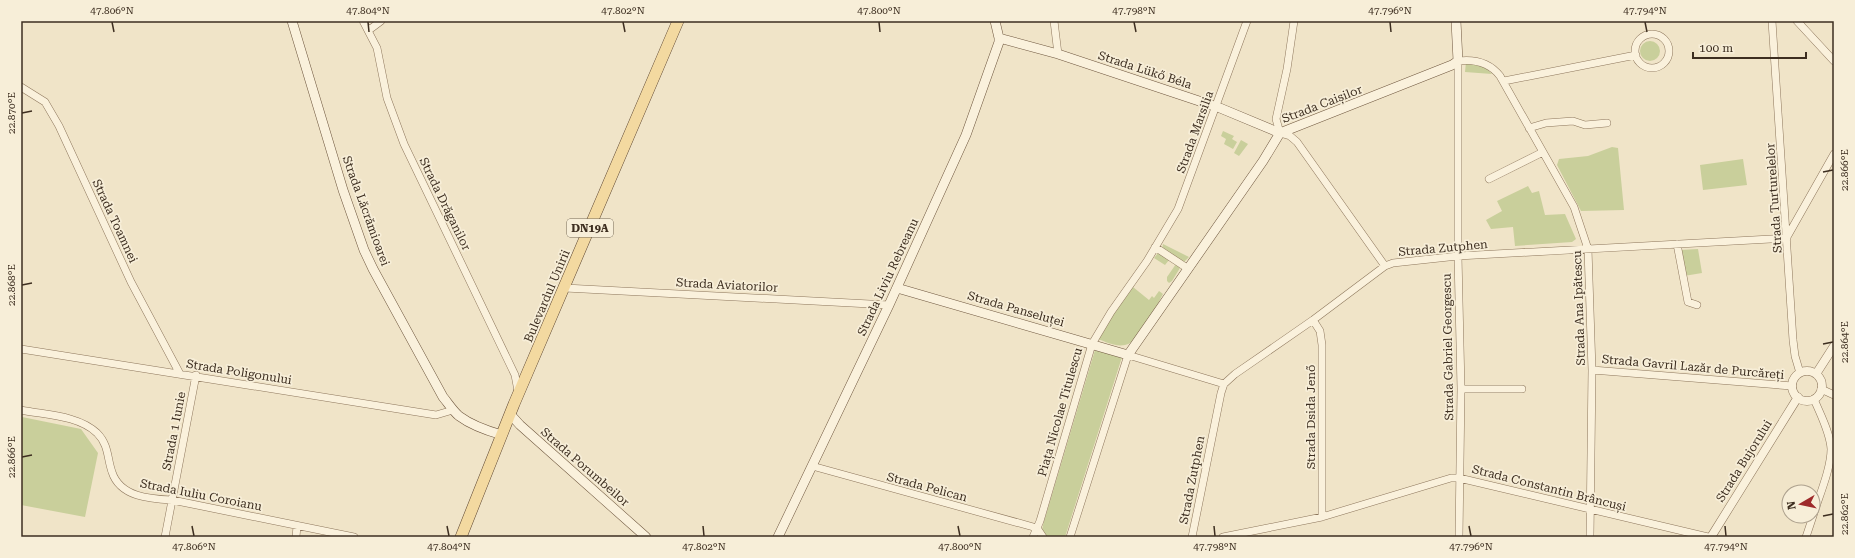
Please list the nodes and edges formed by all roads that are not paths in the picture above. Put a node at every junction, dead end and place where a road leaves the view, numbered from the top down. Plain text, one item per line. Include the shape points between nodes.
1 (292, 21) edge
2 (363, 21) edge
3 (381, 21) edge
4 (678, 21) edge
5 (995, 21) edge
6 (1054, 21) edge
7 (1247, 21) edge
8 (1294, 21) edge
9 (1456, 21) edge
10 (1772, 21) edge
11 (1797, 21) edge
12 (369, 30) junction
13 (999, 38) junction
14 (1058, 54) junction
15 (1636, 55) junction
16 (1458, 61) junction
17 (1834, 61) edge
18 (1504, 82) junction
19 (21, 87) edge
20 (1215, 106) junction
21 (1607, 123) dead end
22 (1529, 128) junction
23 (1280, 133) junction
24 (1543, 152) junction
25 (1834, 154) edge
26 (1489, 179) dead end
27 (1787, 238) junction
28 (1677, 244) junction
29 (1155, 247) junction
30 (1588, 249) junction
31 (1458, 256) junction
32 (1385, 266) junction
33 (1187, 268) junction
34 (565, 288) junction
35 (897, 288) junction
36 (889, 305) junction
37 (1697, 305) dead end
38 (1313, 320) junction
39 (1092, 344) junction
40 (1834, 346) edge
41 (21, 349) edge
42 (1128, 354) junction
43 (1592, 370) junction
44 (1800, 373) junction
45 (180, 374) junction
46 (1816, 374) junction
47 (196, 375) junction
48 (1224, 384) junction
49 (1792, 386) junction
50 (1461, 389) junction
51 (1522, 389) dead end
52 (1821, 389) junction
53 (519, 393) junction
54 (1834, 395) edge
55 (1798, 397) junction
56 (1814, 399) junction
57 (21, 410) edge
58 (452, 410) junction
59 (510, 414) junction
60 (502, 435) junction
61 (812, 466) junction
62 (1459, 478) junction
63 (1821, 490) edge
64 (172, 500) junction
65 (1591, 510) junction
66 (1322, 517) junction
67 (1810, 524) edge
68 (298, 526) junction
69 (1037, 528) junction
70 (165, 537) edge
71 (296, 537) edge
72 (354, 537) edge
73 (460, 537) edge
74 (646, 537) edge
75 (778, 537) edge
76 (1033, 537) edge
77 (1043, 537) edge
78 (1070, 537) edge
79 (1192, 537) edge
80 (1223, 537) edge
81 (1459, 537) edge
82 (1590, 537) edge
83 (1708, 537) edge
84 (1711, 537) edge
85 (1806, 537) edge

1 - 58 main road, Strada Lăcrămioarei via 343,190 364,250
2 - 12 street, Strada Drăganilor
3 - 12 street
4 - 34 main road, Bulevardul Unirii / DN19A
5 - 13 main road, Strada Liviu Rebreanu
6 - 14 street
7 - 20 street, Strada Marsilia
8 - 23 street via 1276,119
9 - 16 main road
10 - 27 street, Strada Turturelelor
11 - 17 street
12 - 53 street, Strada Drăganilor via 377,48 387,98 397,127 518,381
13 - 14 main road, Strada Lükő Béla
13 - 35 main road, Strada Liviu Rebreanu via 966,136
14 - 20 main road, Strada Lükő Béla
15 - 15 street via 1643,65 1653,68 1667,60 1669,49 1664,39 1649,34 1639,40
15 - 18 street
16 - 18 street, Strada Ana Ipătescu via 1486,64 1497,72
16 - 23 main road, Strada Caișilor via 1447,68
16 - 31 street, Strada Gabriel Georgescu
18 - 22 street, Strada Ana Ipătescu
19 - 45 street, Strada Toamnei via 45,102 59,126 131,282
20 - 23 main road, Strada Lükő Béla
20 - 29 street, Strada Marsilia via 1178,209
21 - 22 street via 1585,125 1573,121
22 - 24 street, Strada Ana Ipătescu
23 - 32 street via 1290,136 1297,142
23 - 33 main road, Strada Caișilor
24 - 26 street
24 - 30 street, Strada Ana Ipătescu via 1574,207
25 - 27 street
27 - 28 street, Strada Zutphen
27 - 44 street, Strada Turturelelor via 1794,348
28 - 30 street, Strada Zutphen
28 - 37 street via 1688,302
29 - 33 street
29 - 39 street, Piața Nicolae Titulescu
30 - 31 street, Strada Zutphen
30 - 43 street, Strada Ana Ipătescu
31 - 32 street, Strada Zutphen
31 - 50 street, Strada Gabriel Georgescu
32 - 38 street, Strada Zutphen
33 - 42 main road
34 - 36 street, Strada Aviatorilor
34 - 53 main road, Bulevardul Unirii / DN19A
35 - 36 main road, Strada Liviu Rebreanu
35 - 39 main road, Strada Panseluței
36 - 61 main road, Strada Liviu Rebreanu
38 - 48 street, Strada Zutphen
38 - 66 street, Strada Dsida Jenő via 1320,331 1322,345
39 - 42 main road, Strada Panseluței
39 - 69 street, Piața Nicolae Titulescu
40 - 46 street
41 - 45 street, Strada Poligonului
42 - 48 street
42 - 78 street
43 - 49 street, Strada Gavril Lazăr de Purcăreți
43 - 65 street, Strada Ana Ipătescu
44 - 46 street via 1808,371
44 - 49 street via 1794,378
45 - 47 street, Strada Poligonului
46 - 52 street
47 - 58 street, Strada Poligonului via 436,415
47 - 64 street, Strada 1 Iunie
48 - 79 street, Strada Zutphen
49 - 55 street
50 - 51 street
50 - 62 street, Strada Gabriel Georgescu
52 - 54 street
52 - 56 street
53 - 59 main road, Bulevardul Unirii / DN19A
55 - 56 street
55 - 84 street, Strada Bujorului
56 - 63 street via 1831,448
57 - 64 street, Strada Iuliu Coroianu via 85,424 97,433 104,443 117,483 148,498
58 - 60 main road, Strada Lăcrămioarei via 459,417
59 - 60 main road, Bulevardul Unirii / DN19A
59 - 74 main road, Strada Porumbeilor
60 - 73 main road, Bulevardul Unirii / DN19A
61 - 69 street, Strada Pelican
61 - 75 main road, Strada Liviu Rebreanu
62 - 65 street, Strada Constantin Brâncuși
62 - 66 street, Strada Constantin Brâncuși via 1451,478
62 - 81 street, Strada Gabriel Georgescu
64 - 68 street, Strada Iuliu Coroianu
64 - 70 street, Strada 1 Iunie
65 - 82 street, Strada Ana Ipătescu
65 - 83 street, Strada Constantin Brâncuși
66 - 80 street, Strada Constantin Brâncuși
67 - 85 street
68 - 71 street
68 - 72 street, Strada Iuliu Coroianu
69 - 76 street, Piața Nicolae Titulescu
69 - 77 street

